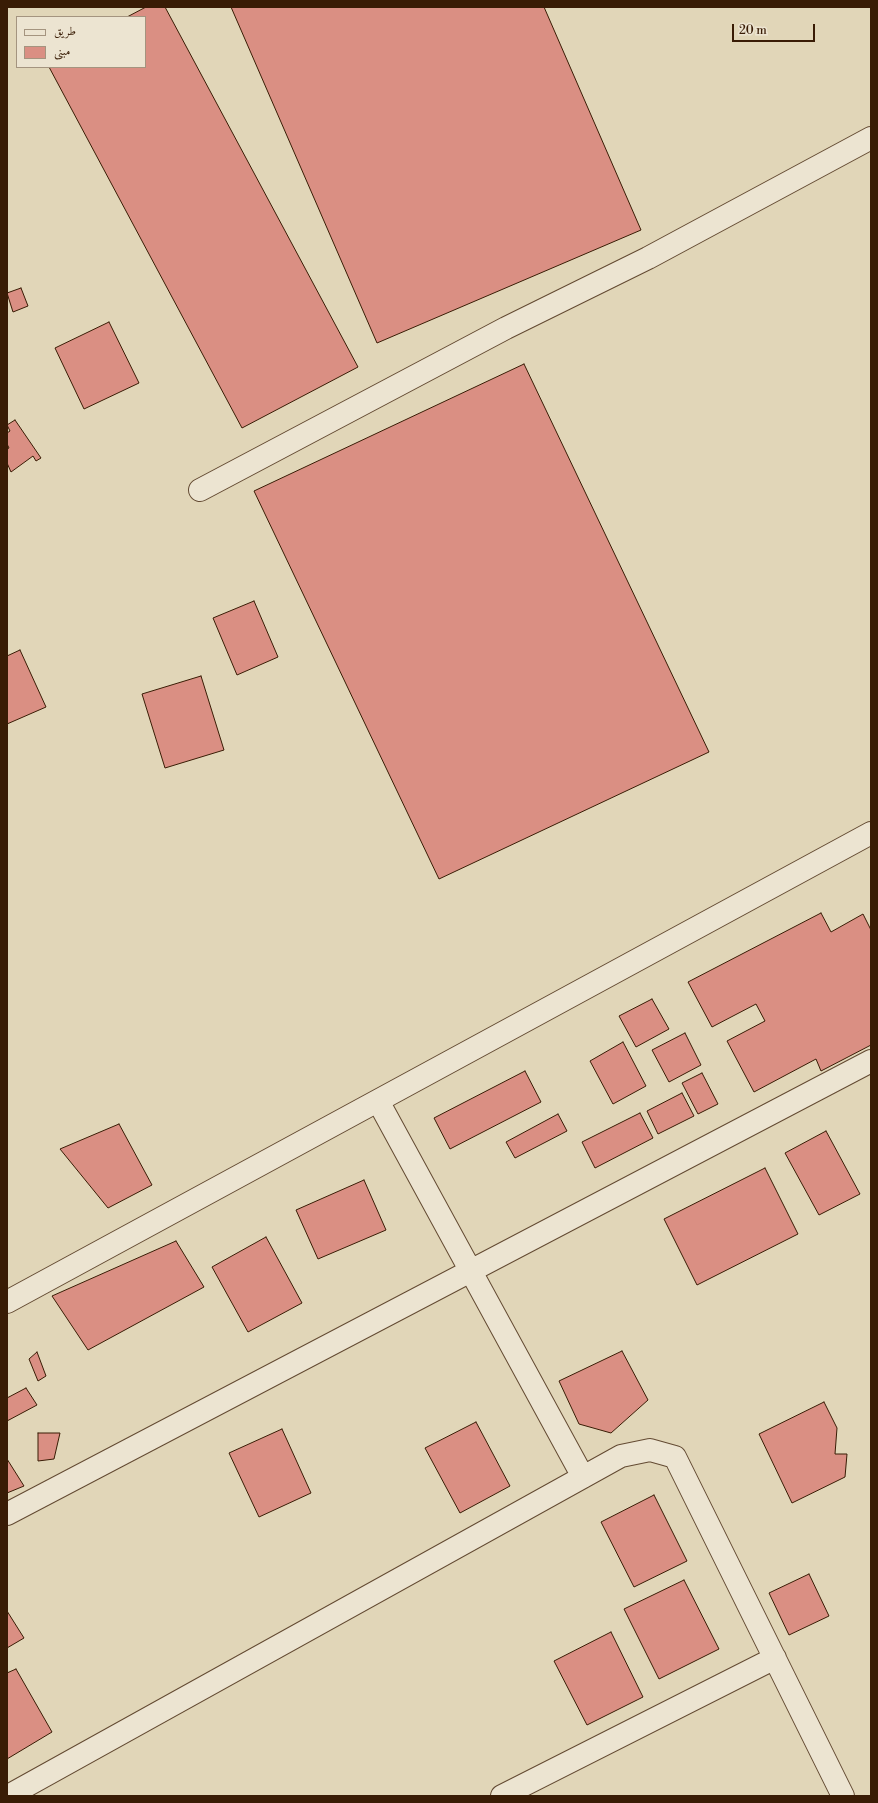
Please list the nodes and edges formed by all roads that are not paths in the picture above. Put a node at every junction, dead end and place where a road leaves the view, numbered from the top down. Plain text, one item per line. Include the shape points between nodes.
1 (871, 138) edge
2 (200, 490) dead end
3 (871, 833) edge
4 (871, 1061) edge
5 (378, 1101) junction
6 (471, 1272) junction
7 (7, 1302) edge
8 (583, 1477) junction
9 (7, 1514) edge
10 (775, 1658) junction
11 (8, 1796) edge
12 (502, 1796) edge
13 (843, 1796) edge

1 - 2 street via 648,258 506,328
3 - 5 street
4 - 6 street
5 - 6 street
5 - 7 street
6 - 8 street
6 - 9 street
8 - 10 street via 621,1456 650,1450 676,1457
8 - 11 street
10 - 12 street
10 - 13 street

